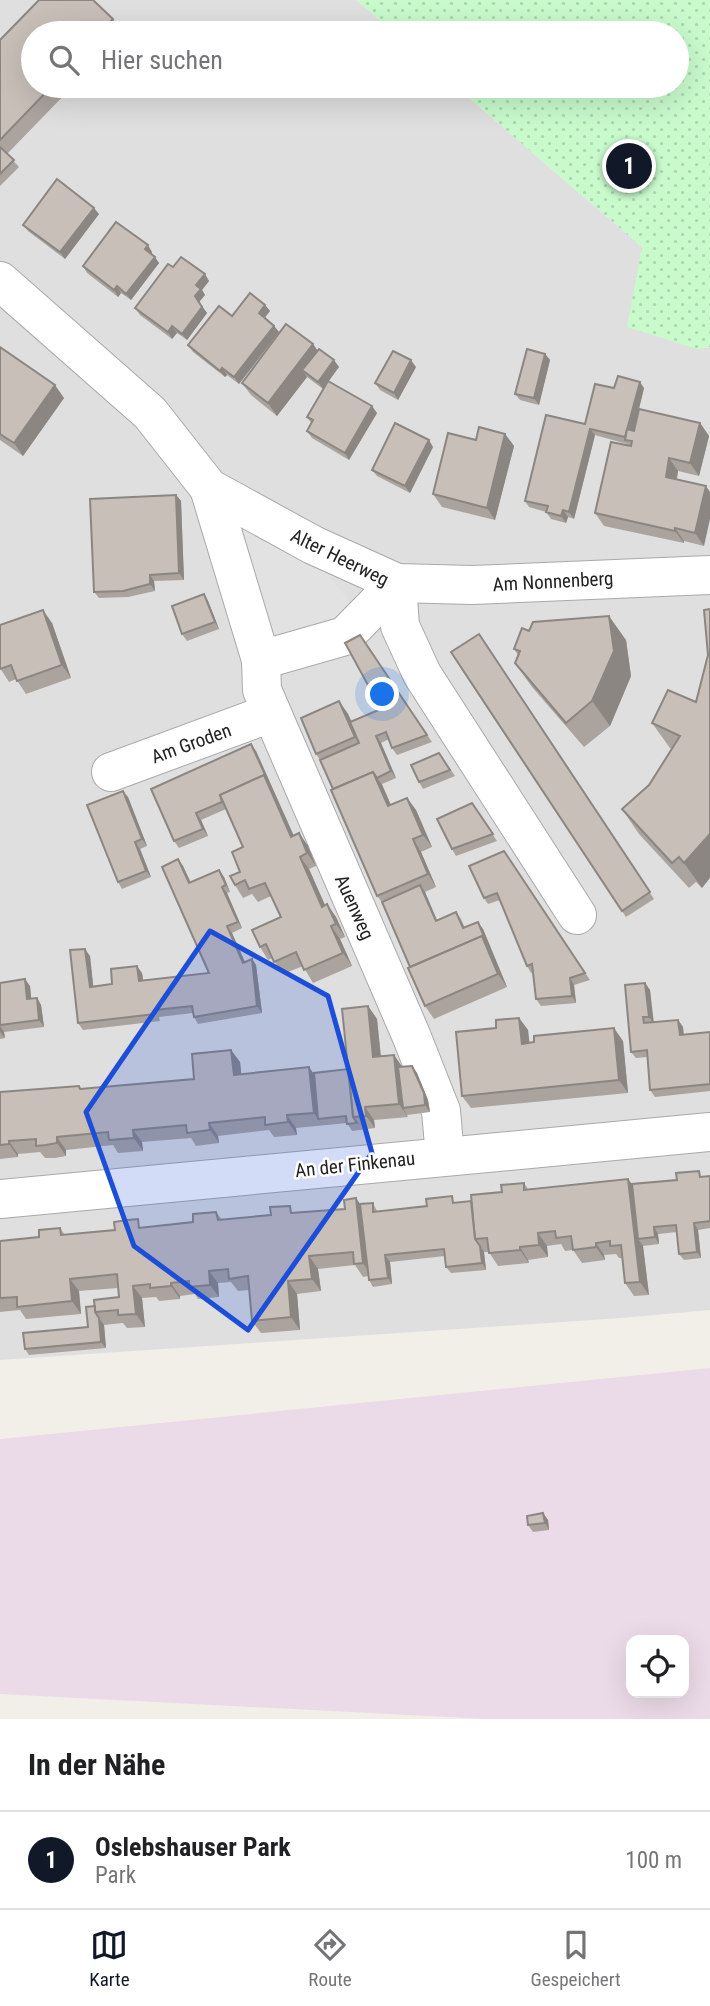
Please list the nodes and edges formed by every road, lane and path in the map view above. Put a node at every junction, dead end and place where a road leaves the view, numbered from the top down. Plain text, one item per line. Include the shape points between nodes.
1 (0, 281) edge
2 (209, 488) junction
3 (710, 575) edge
4 (397, 583) junction
5 (261, 660) junction
6 (274, 721) junction
7 (111, 772) dead end
8 (577, 915) dead end
9 (710, 1132) edge
10 (445, 1156) junction
11 (0, 1199) edge

1 - 2 street, Alter Heerweg via 150,413
2 - 4 street, Alter Heerweg via 313,545
2 - 5 street, Alter Heerweg
3 - 4 street, Am Nonnenberg via 471,585
4 - 5 street, Alter Heerweg via 345,636
4 - 8 street via 400,626 422,674
5 - 6 street, Auenweg via 262,690
6 - 7 street, Am Groden
6 - 10 street, Auenweg via 441,1111
9 - 10 street, An der Finkenau
10 - 11 street, An der Finkenau

